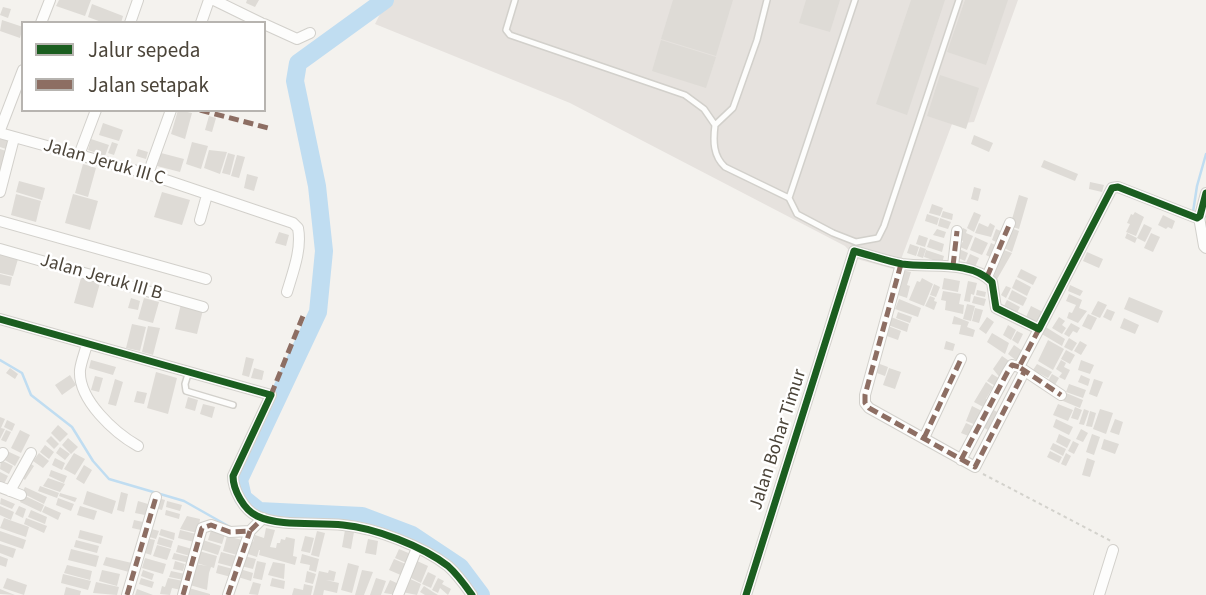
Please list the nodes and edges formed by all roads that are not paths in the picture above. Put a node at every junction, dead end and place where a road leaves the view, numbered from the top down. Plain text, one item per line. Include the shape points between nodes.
1 (50, 0) edge
2 (138, 0) edge
3 (212, 0) edge
4 (515, 0) edge
5 (767, 0) edge
6 (855, 0) edge
7 (959, 0) edge
8 (42, 21) edge
9 (131, 21) edge
10 (202, 21) edge
11 (257, 21) edge
12 (266, 25) edge
13 (310, 33) dead end
14 (21, 76) edge
15 (95, 112) edge
16 (170, 112) edge
17 (715, 125) junction
18 (0, 131) edge
19 (15, 138) junction
20 (79, 155) junction
21 (148, 174) junction
22 (0, 192) edge
23 (1206, 193) edge
24 (207, 195) junction
25 (789, 198) junction
26 (1205, 206) edge
27 (1198, 217) junction
28 (200, 220) dead end
29 (0, 221) edge
30 (1010, 223) dead end
31 (957, 231) dead end
32 (1206, 247) edge
33 (0, 249) edge
34 (901, 264) junction
35 (953, 266) junction
36 (987, 277) junction
37 (206, 279) dead end
38 (287, 292) dead end
39 (203, 307) dead end
40 (0, 319) edge
41 (1039, 329) junction
42 (87, 344) junction
43 (961, 359) dead end
44 (1022, 369) junction
45 (189, 371) junction
46 (1061, 395) dead end
47 (233, 405) dead end
48 (924, 438) junction
49 (138, 446) dead end
50 (31, 453) dead end
51 (961, 460) junction
52 (5, 489) edge
53 (21, 495) dead end
54 (156, 497) dead end
55 (258, 516) junction
56 (250, 531) junction
57 (417, 548) junction
58 (1113, 550) road end
59 (127, 595) edge
60 (183, 595) edge
61 (228, 595) edge
62 (398, 595) edge
63 (472, 595) edge
64 (746, 595) edge
65 (1098, 595) edge

1 - 8 street
2 - 9 street
3 - 10 street
3 - 11 street
4 - 17 lane via 506,30 510,35 685,94
5 - 17 lane via 733,108
6 - 25 lane
7 - 25 lane via 878,237 856,242 841,237 797,214
12 - 13 street via 297,39
14 - 18 street
15 - 20 street
16 - 21 street
17 - 25 lane via 717,160
18 - 19 street, Jalan Jeruk III C
19 - 20 street, Jalan Jeruk III C
19 - 22 street
20 - 21 street, Jalan Jeruk III C
21 - 24 street, Jalan Jeruk III C
23 - 26 street
24 - 28 street
24 - 38 street, Jalan Jeruk III C via 296,226 298,245
26 - 27 street
27 - 32 street
27 - 41 street via 1112,188
29 - 37 street
30 - 36 street
31 - 35 street
33 - 39 street, Jalan Jeruk III B
34 - 35 street
34 - 48 street via 864,400 869,408
34 - 64 street, Jalan Bohar Timur via 854,251
35 - 36 street
36 - 41 street via 998,309
40 - 42 street
41 - 44 street
42 - 45 street
42 - 49 street via 80,371 82,387 107,424
43 - 48 street
44 - 46 street
44 - 51 street via 1012,365
44 - 51 street via 977,466
45 - 47 lane via 187,391
45 - 55 street via 271,395 233,476 237,492
48 - 51 street
50 - 52 street
52 - 53 street
54 - 59 street
55 - 56 street
55 - 57 street via 353,527
56 - 60 street via 230,532 211,525 202,528
56 - 61 street
57 - 62 street
57 - 63 street via 451,569
58 - 65 street

